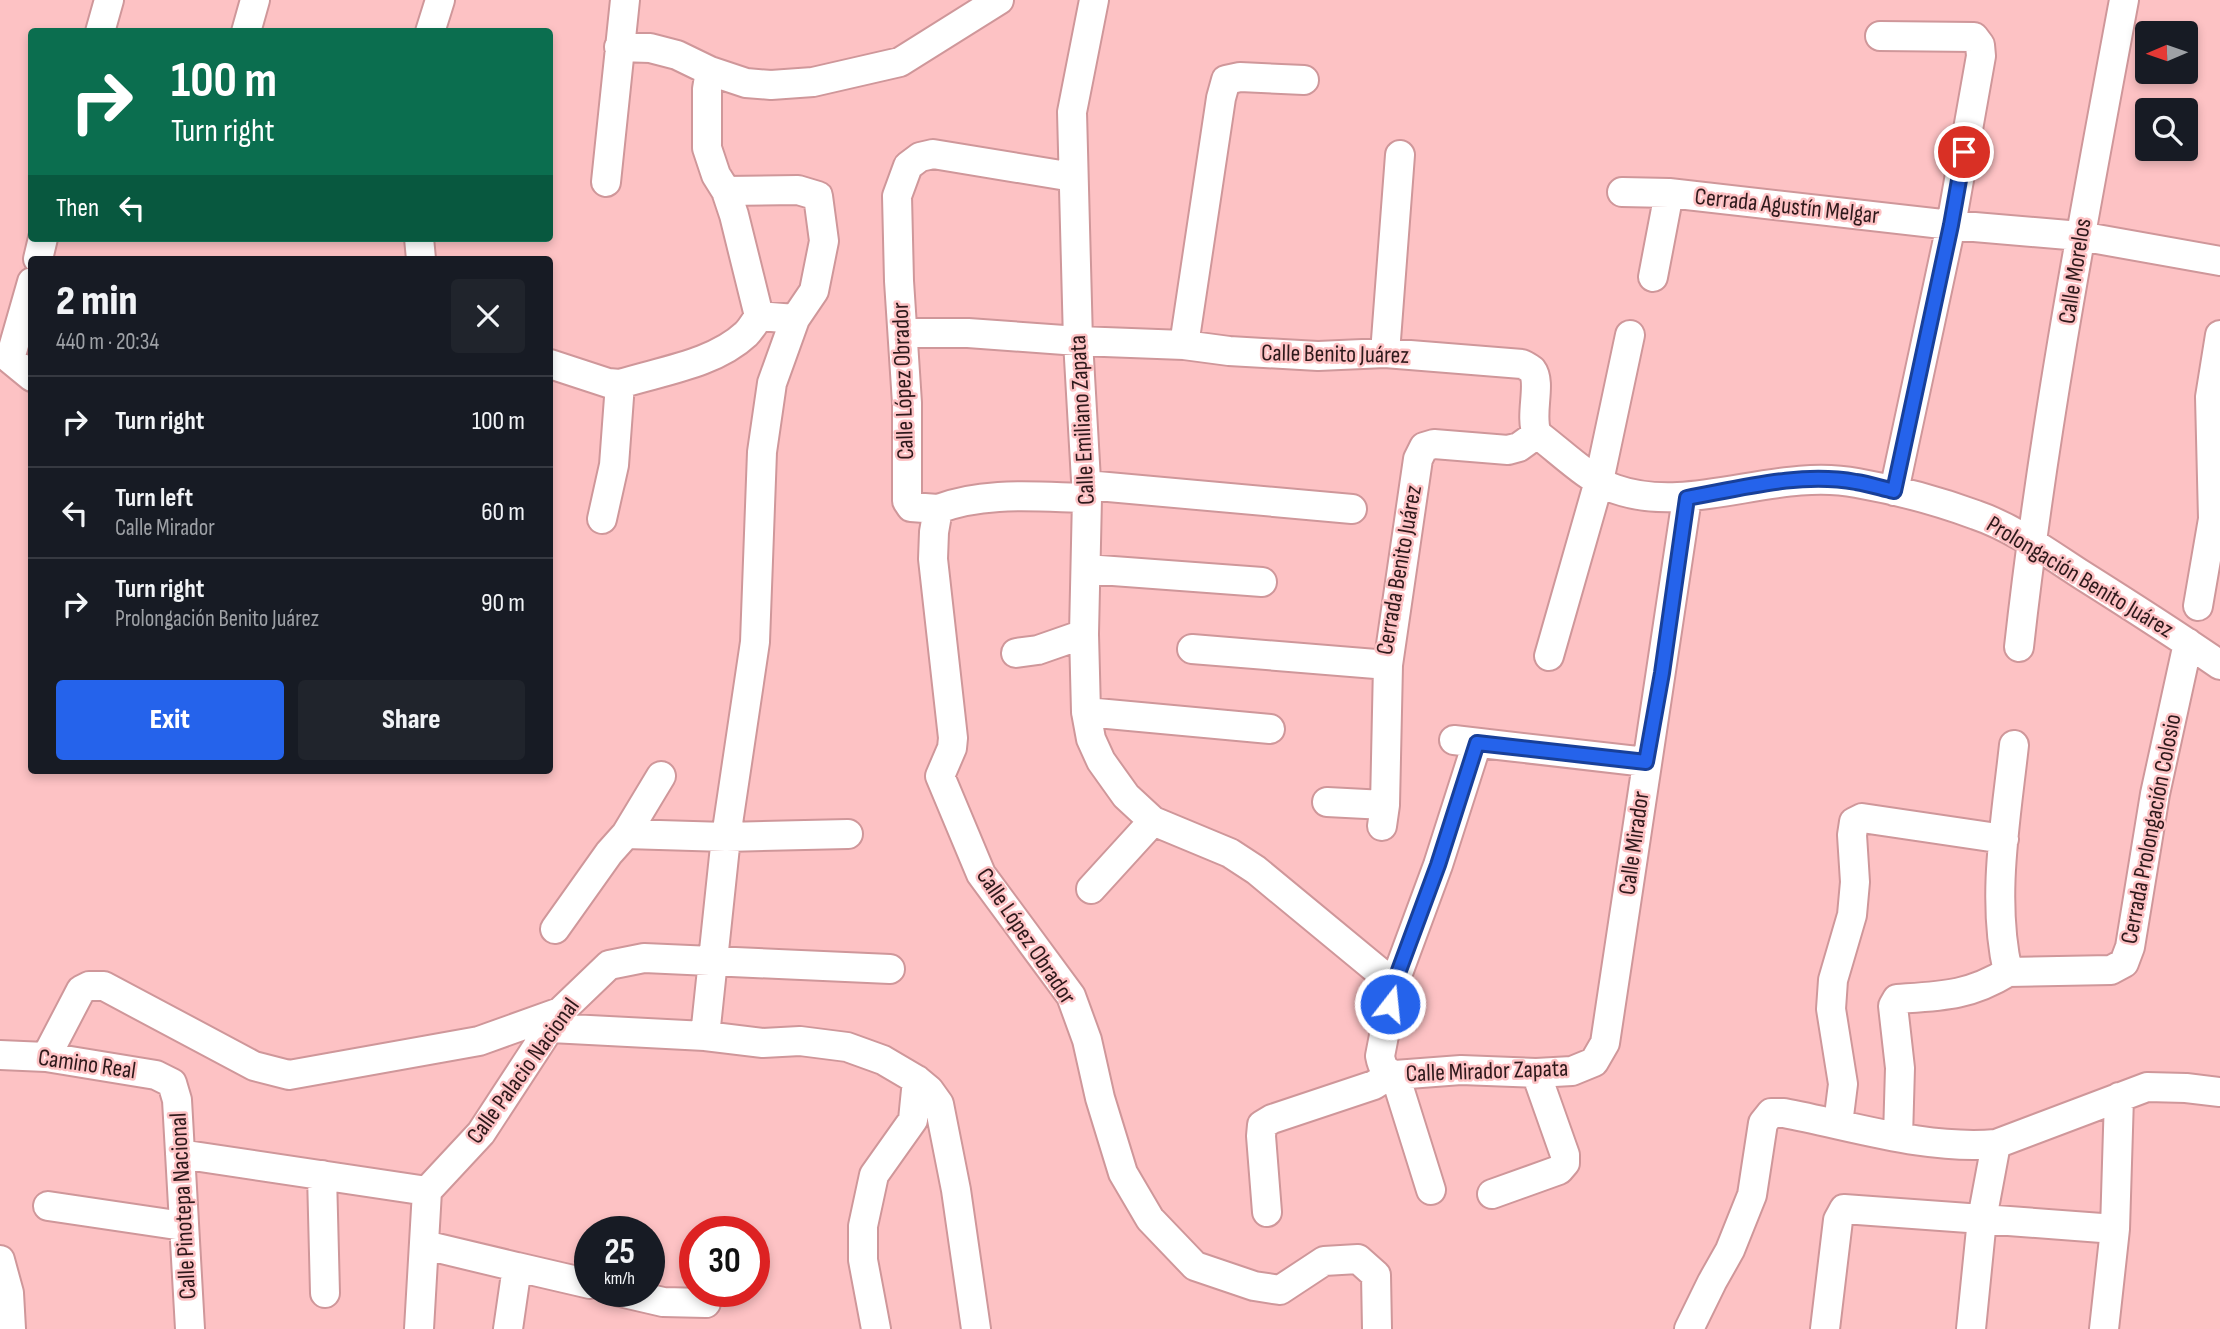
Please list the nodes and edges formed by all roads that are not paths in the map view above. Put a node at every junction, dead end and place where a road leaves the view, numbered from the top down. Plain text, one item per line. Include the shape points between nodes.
1 (109, 0) edge
2 (255, 0) edge
3 (440, 0) edge
4 (625, 0) edge
5 (1094, 0) edge
6 (2123, 0) edge
7 (984, 4) edge
8 (101, 28) edge
9 (247, 28) edge
10 (431, 28) edge
11 (1880, 36) dead end
12 (618, 47) junction
13 (710, 71) junction
14 (1304, 80) dead end
15 (1401, 155) dead end
16 (1073, 177) junction
17 (606, 182) dead end
18 (726, 191) junction
19 (1622, 192) dead end
20 (1670, 193) junction
21 (1951, 225) junction
22 (2080, 236) junction
23 (2220, 261) edge
24 (1653, 276) dead end
25 (28, 296) edge
26 (759, 316) junction
27 (795, 319) junction
28 (903, 333) junction
29 (1630, 335) dead end
30 (2220, 335) edge
31 (1078, 341) junction
32 (1184, 345) junction
33 (1385, 353) junction
34 (553, 365) edge
35 (28, 374) edge
36 (620, 384) junction
37 (1537, 434) junction
38 (1599, 481) junction
39 (1894, 491) junction
40 (1087, 492) junction
41 (1687, 498) junction
42 (938, 509) junction
43 (1352, 509) dead end
44 (602, 519) dead end
45 (2031, 542) junction
46 (1086, 569) junction
47 (1262, 582) dead end
48 (2198, 606) dead end
49 (1084, 634) junction
50 (2188, 643) junction
51 (2019, 647) dead end
52 (1192, 649) dead end
53 (1016, 653) dead end
54 (1549, 656) dead end
55 (1388, 665) junction
56 (2220, 665) edge
57 (1086, 712) junction
58 (1270, 729) dead end
59 (2014, 745) dead end
60 (1646, 762) junction
61 (661, 776) dead end
62 (1327, 803) dead end
63 (1153, 821) junction
64 (626, 834) junction
65 (848, 834) dead end
66 (726, 837) junction
67 (2004, 839) junction
68 (1091, 889) dead end
69 (555, 929) dead end
70 (714, 961) junction
71 (890, 969) dead end
72 (2008, 972) junction
73 (1394, 984) junction
74 (556, 1020) junction
75 (705, 1036) junction
76 (0, 1055) edge
77 (46, 1057) junction
78 (1594, 1062) joint
79 (1536, 1073) junction
80 (1391, 1074) junction
81 (917, 1080) junction
82 (172, 1083) joint
83 (2220, 1092) edge
84 (2119, 1097) junction
85 (1838, 1124) junction
86 (1898, 1137) junction
87 (1996, 1144) junction
88 (180, 1154) junction
89 (322, 1175) junction
90 (1431, 1190) dead end
91 (427, 1191) junction
92 (1492, 1195) dead end
93 (48, 1206) dead end
94 (1267, 1212) dead end
95 (1982, 1219) junction
96 (183, 1226) junction
97 (2115, 1229) junction
98 (425, 1245) junction
99 (0, 1260) edge
100 (517, 1267) junction
101 (574, 1280) edge
102 (325, 1293) dead end
103 (11, 1329) edge
104 (190, 1329) edge
105 (419, 1329) edge
106 (509, 1329) edge
107 (876, 1329) edge
108 (976, 1329) edge
109 (1377, 1329) edge
110 (1689, 1329) edge
111 (1825, 1329) edge
112 (1971, 1329) edge
113 (2104, 1329) edge

1 - 8 street
2 - 9 street
3 - 10 street
4 - 12 street
5 - 16 street, Calle Emiliano Zapata via 1072,112
6 - 22 street, Calle Morelos
7 - 13 street via 900,62 848,75 771,85 746,83
11 - 21 street via 1974,37 1980,45
12 - 13 street via 677,55
12 - 17 street
13 - 18 street via 707,148
14 - 32 street via 1226,80
15 - 33 street
16 - 28 street, Calle López Obrador via 933,154 908,166 898,196
16 - 31 street, Calle Emiliano Zapata
18 - 26 street
18 - 27 street via 798,190 818,196 824,241 814,291
19 - 20 street, Cerrada Agustín Melgar
20 - 21 street, Cerrada Agustín Melgar
20 - 24 street
21 - 22 street, Cerrada Agustín Melgar
21 - 39 street
22 - 23 street, Cerrada Agustín Melgar
22 - 45 street, Calle Morelos
25 - 35 street via 10,359
26 - 27 street
26 - 36 street via 747,333 715,354
27 - 66 street via 772,383 762,453 755,642
28 - 31 street, Calle Benito Juárez
28 - 42 street, Calle López Obrador via 906,501 911,507
29 - 38 street
30 - 48 street via 2210,397 2213,519
31 - 32 street, Calle Benito Juárez
31 - 40 street, Calle Emiliano Zapata
32 - 33 street, Calle Benito Juárez via 1318,356
33 - 37 street, Calle Benito Juárez via 1522,364 1532,370 1536,382 1533,424
34 - 36 street
36 - 44 street via 614,465
37 - 38 street
37 - 55 street, Cerrada Benito Juárez via 1508,450 1424,447 1409,512
38 - 41 street via 1651,496
38 - 54 street
39 - 41 street, Prolongación Benito Juárez via 1817,480 1773,482
39 - 45 street, Prolongación Benito Juárez via 1976,515
40 - 42 street via 976,499
40 - 43 street
40 - 46 street, Calle Emiliano Zapata
41 - 60 street, Calle Mirador
42 - 109 street, Calle López Obrador via 933,559 953,737 940,776 981,874 1071,996 1124,1173 1150,1219 1195,1266 1280,1290 1324,1261 1358,1259 1376,1275
45 - 50 street, Prolongación Benito Juárez
45 - 51 street, Calle Morelos
46 - 47 street
46 - 49 street, Calle Emiliano Zapata
49 - 53 street
49 - 57 street, Calle Emiliano Zapata
50 - 56 street, Prolongación Benito Juárez
50 - 72 street, Cerrada Prolongación Colosio via 2124,963 2110,970
52 - 55 street, Cerrada Benito Juárez
55 - 62 street via 1384,815
57 - 58 street
57 - 63 street, Calle Emiliano Zapata via 1101,761 1126,796
59 - 67 street
60 - 73 street, Calle Mirador Zapata via 1465,742 1438,865
60 - 78 street, Calle Mirador via 1605,1043
61 - 64 street
63 - 68 street
63 - 73 street via 1230,853 1256,870
64 - 66 street
64 - 69 street
65 - 66 street
66 - 70 street
67 - 72 street via 2001,945
67 - 85 street via 1862,818 1854,822 1852,915 1833,981 1831,1009 1843,1084
70 - 71 street
70 - 74 street, Calle Palacio Nacional via 644,958 609,965
70 - 75 street
72 - 86 street via 1978,989 1897,999 1893,1006 1900,1068
73 - 80 street, Calle Mirador Zapata via 1380,1056 1381,1065
74 - 75 street
74 - 77 street via 479,1041 289,1075 254,1066 104,986 89,986 80,990
74 - 91 street, Calle Palacio Nacional via 481,1133
75 - 81 street via 847,1047 883,1060
76 - 77 street, Camino Real
77 - 82 street, Camino Real via 156,1075
78 - 79 street, Calle Mirador Zapata via 1572,1071
79 - 80 street, Calle Mirador Zapata via 1461,1070
79 - 92 street via 1565,1163 1559,1170
80 - 90 street
80 - 94 street via 1374,1085 1262,1125
81 - 107 street via 913,1120 874,1175 863,1226 863,1260
81 - 108 street via 939,1104
82 - 88 street, Calle Pinotepa Nacional
83 - 84 street via 2147,1087
84 - 87 street
84 - 97 street
85 - 86 street
85 - 110 street via 1784,1113 1771,1113 1763,1123 1752,1195
86 - 87 street via 1973,1146
87 - 95 street
88 - 89 street
88 - 96 street, Calle Pinotepa Nacional
89 - 91 street
89 - 102 street
91 - 98 street
93 - 96 street
95 - 97 street
95 - 111 street via 1844,1209 1838,1220
95 - 112 street
96 - 104 street, Calle Pinotepa Nacional
97 - 113 street
98 - 100 street
98 - 105 street
99 - 103 street via 9,1293
100 - 101 street
100 - 106 street

